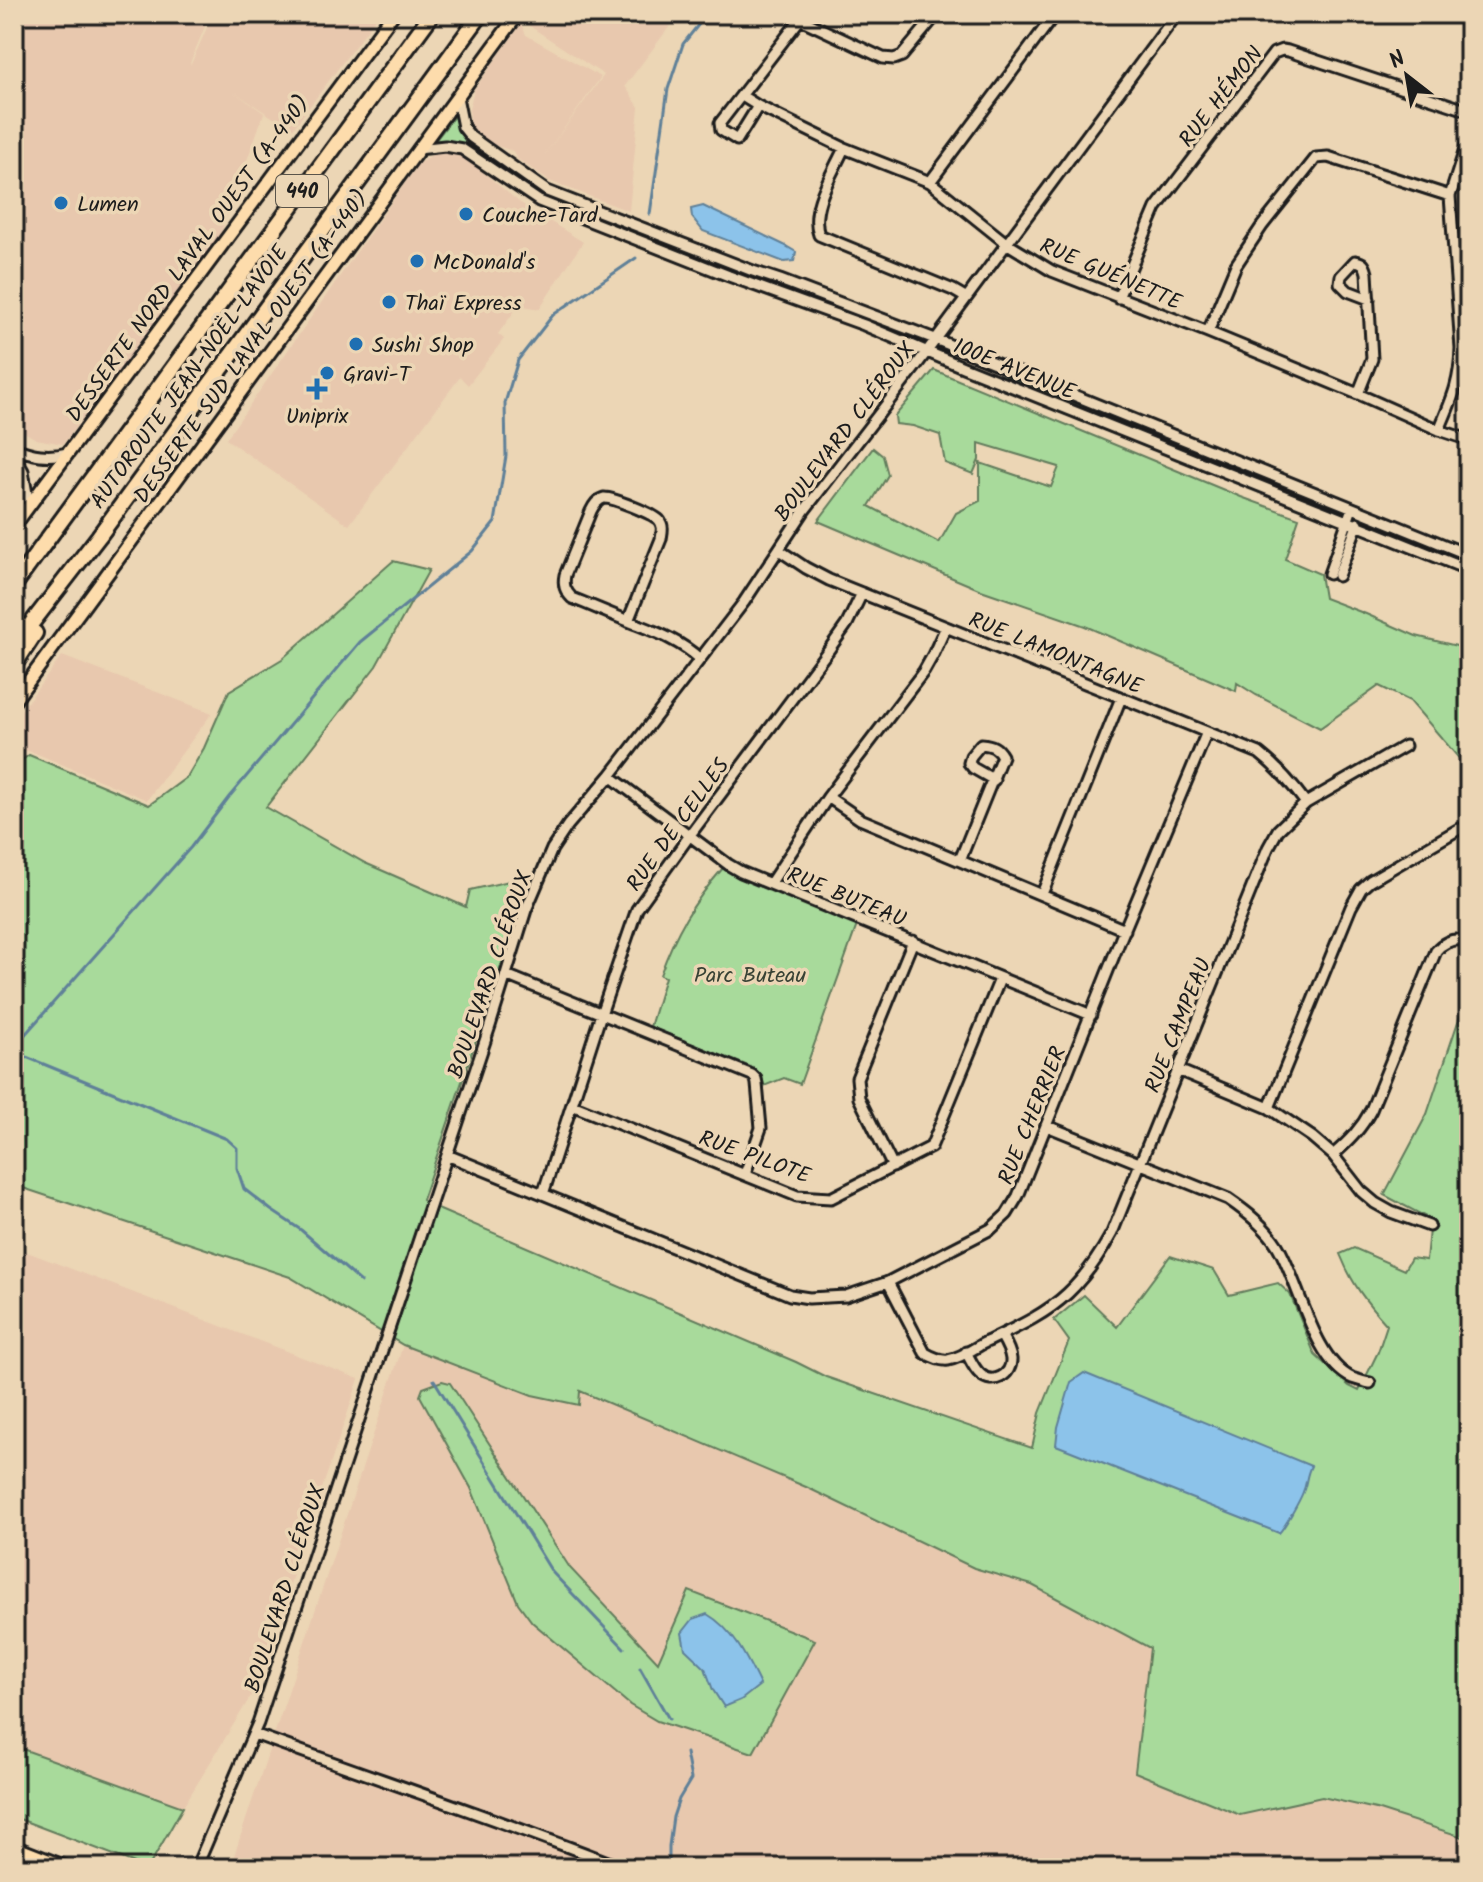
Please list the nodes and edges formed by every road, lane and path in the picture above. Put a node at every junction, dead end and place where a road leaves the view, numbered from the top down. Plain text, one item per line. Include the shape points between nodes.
1 (393, 14) edge
2 (432, 14) edge
3 (481, 14) edge
4 (518, 14) edge
5 (937, 14) edge
6 (1055, 14) edge
7 (1177, 14) edge
8 (802, 16) edge
9 (742, 96) junction
10 (457, 97) junction
11 (758, 106) junction
12 (1469, 111) edge
13 (1469, 137) edge
14 (844, 148) junction
15 (418, 149) junction
16 (930, 182) junction
17 (1450, 196) junction
18 (1006, 243) junction
19 (965, 297) junction
20 (1118, 298) junction
21 (1369, 299) dead end
22 (1208, 332) junction
23 (935, 339) junction
24 (927, 351) junction
25 (1358, 394) junction
26 (1439, 430) junction
27 (1469, 440) edge
28 (14, 448) edge
29 (68, 453) junction
30 (14, 455) edge
31 (29, 505) junction
32 (1357, 510) junction
33 (1352, 524) junction
34 (14, 526) edge
35 (99, 536) junction
36 (779, 550) junction
37 (1469, 555) edge
38 (1469, 570) edge
39 (1333, 575) dead end
40 (14, 584) edge
41 (862, 593) junction
42 (628, 621) junction
43 (946, 627) junction
44 (14, 646) edge
45 (700, 659) junction
46 (14, 665) edge
47 (1121, 698) junction
48 (14, 701) edge
49 (1207, 732) junction
50 (1405, 746) dead end
51 (610, 776) junction
52 (994, 780) dead end
53 (828, 797) junction
54 (1306, 803) junction
55 (1459, 829) dead end
56 (690, 835) junction
57 (960, 860) junction
58 (770, 884) junction
59 (1042, 894) junction
60 (1125, 930) junction
61 (913, 941) junction
62 (1469, 941) edge
63 (506, 975) junction
64 (1000, 979) junction
65 (601, 1014) junction
66 (1091, 1015) junction
67 (1178, 1070) junction
68 (572, 1105) junction
69 (1269, 1108) junction
70 (1047, 1126) junction
71 (447, 1155) junction
72 (1333, 1155) junction
73 (1140, 1163) junction
74 (893, 1167) junction
75 (745, 1174) junction
76 (543, 1194) junction
77 (1429, 1226) dead end
78 (888, 1282) junction
79 (1001, 1335) junction
80 (966, 1352) junction
81 (1370, 1383) dead end
82 (254, 1734) junction
83 (14, 1847) edge
84 (68, 1868) edge
85 (196, 1868) edge
86 (623, 1868) edge

1 - 29 main road, DESSERTE NORD LAVAL OUEST (A-440)
2 - 40 highway, AUTOROUTE JEAN-NOËL-LAVOIE / 440
3 - 35 highway, AUTOROUTE JEAN-NOËL-LAVOIE / 440
4 - 10 main road, DESSERTE SUD LAVAL OUEST (A-440)
5 - 8 street via 894,59
6 - 16 street
7 - 18 street, BOULEVARD CLÉROUX
8 - 9 street
9 - 11 street, RUE GUÉNETTE
9 - 11 street via 720,123 734,139 740,138
10 - 15 main road, DESSERTE SUD LAVAL OUEST (A-440)
10 - 23 street, 100E AVENUE via 463,127 471,137 547,191
11 - 14 street, RUE GUÉNETTE
12 - 20 street, RUE HÉMON via 1288,51 1274,53 1156,208
13 - 17 street
14 - 16 street, RUE GUÉNETTE
14 - 19 street via 816,211 819,235
15 - 24 street, 100E AVENUE via 462,149 539,201
15 - 48 main road, DESSERTE SUD LAVAL OUEST (A-440)
16 - 18 street, RUE GUÉNETTE
17 - 22 street via 1328,157 1316,158 1236,265
17 - 26 street via 1461,348 1457,388
18 - 19 street, BOULEVARD CLÉROUX
18 - 20 street, RUE GUÉNETTE via 1052,271
19 - 23 street, BOULEVARD CLÉROUX
20 - 22 street, RUE GUÉNETTE
21 - 25 street via 1372,359
22 - 25 street, RUE GUÉNETTE
23 - 24 street, BOULEVARD CLÉROUX
23 - 32 street, 100E AVENUE
24 - 33 street, 100E AVENUE
24 - 36 street, BOULEVARD CLÉROUX
25 - 26 street, RUE GUÉNETTE
26 - 27 street, RUE GUÉNETTE
28 - 29 street via 51,457
29 - 31 main road, DESSERTE NORD LAVAL OUEST (A-440)
30 - 31 street via 23,471
31 - 34 main road, DESSERTE NORD LAVAL OUEST (A-440)
32 - 33 street
32 - 37 street, 100E AVENUE
33 - 38 street, 100E AVENUE
33 - 39 street
35 - 44 highway, AUTOROUTE JEAN-NOËL-LAVOIE / 440
35 - 46 highway
36 - 41 street, RUE LAMONTAGNE
36 - 45 street, BOULEVARD CLÉROUX
41 - 43 street, RUE LAMONTAGNE
41 - 56 street, RUE DE CELLES via 830,648
42 - 42 street via 572,598 563,583 591,511 603,498 653,516 663,528
42 - 45 street via 674,640
43 - 47 street, RUE LAMONTAGNE
43 - 53 street via 924,671
45 - 51 street, BOULEVARD CLÉROUX
47 - 49 street, RUE LAMONTAGNE
47 - 59 street
49 - 54 street, RUE LAMONTAGNE via 1259,753
49 - 60 street, RUE CHERRIER
50 - 54 street, RUE CAMPEAU
51 - 56 street, RUE BUTEAU
51 - 63 street, BOULEVARD CLÉROUX via 552,849
52 - 57 street
53 - 57 street via 860,819
53 - 58 street
54 - 67 street, RUE CAMPEAU via 1268,848
55 - 69 street via 1361,889
56 - 58 street, RUE BUTEAU via 729,865
56 - 65 street, RUE DE CELLES via 637,909
57 - 59 street
58 - 61 street, RUE BUTEAU
59 - 60 street
60 - 66 street, RUE CHERRIER
61 - 64 street, RUE BUTEAU
61 - 74 street via 857,1078 859,1098
62 - 72 street via 1450,941 1436,951 1371,1110
63 - 65 street
63 - 71 street, BOULEVARD CLÉROUX
64 - 66 street, RUE BUTEAU
64 - 74 street, RUE PILOTE via 935,1140
65 - 68 street, RUE DE CELLES
65 - 75 street via 756,1079 761,1128
66 - 70 street, RUE CHERRIER
67 - 69 street
67 - 73 street, RUE CAMPEAU
68 - 75 street, RUE PILOTE
68 - 76 street, RUE DE CELLES
69 - 72 street
70 - 73 street
70 - 78 street, RUE CHERRIER via 1007,1214 991,1229
71 - 76 street, RUE CHERRIER
71 - 82 street, BOULEVARD CLÉROUX
72 - 77 street via 1375,1203
73 - 79 street, RUE CAMPEAU via 1112,1233 1086,1275 1066,1296
73 - 81 street via 1228,1199 1263,1227 1286,1262 1328,1356 1350,1377
74 - 75 street, RUE PILOTE via 831,1198 797,1196
76 - 78 street, RUE CHERRIER via 790,1295 846,1296
78 - 80 street, RUE CAMPEAU via 925,1353 946,1361
79 - 80 street, RUE CAMPEAU
79 - 80 street via 1011,1363 997,1379 980,1375
82 - 85 street, BOULEVARD CLÉROUX
82 - 86 street
83 - 84 main road

